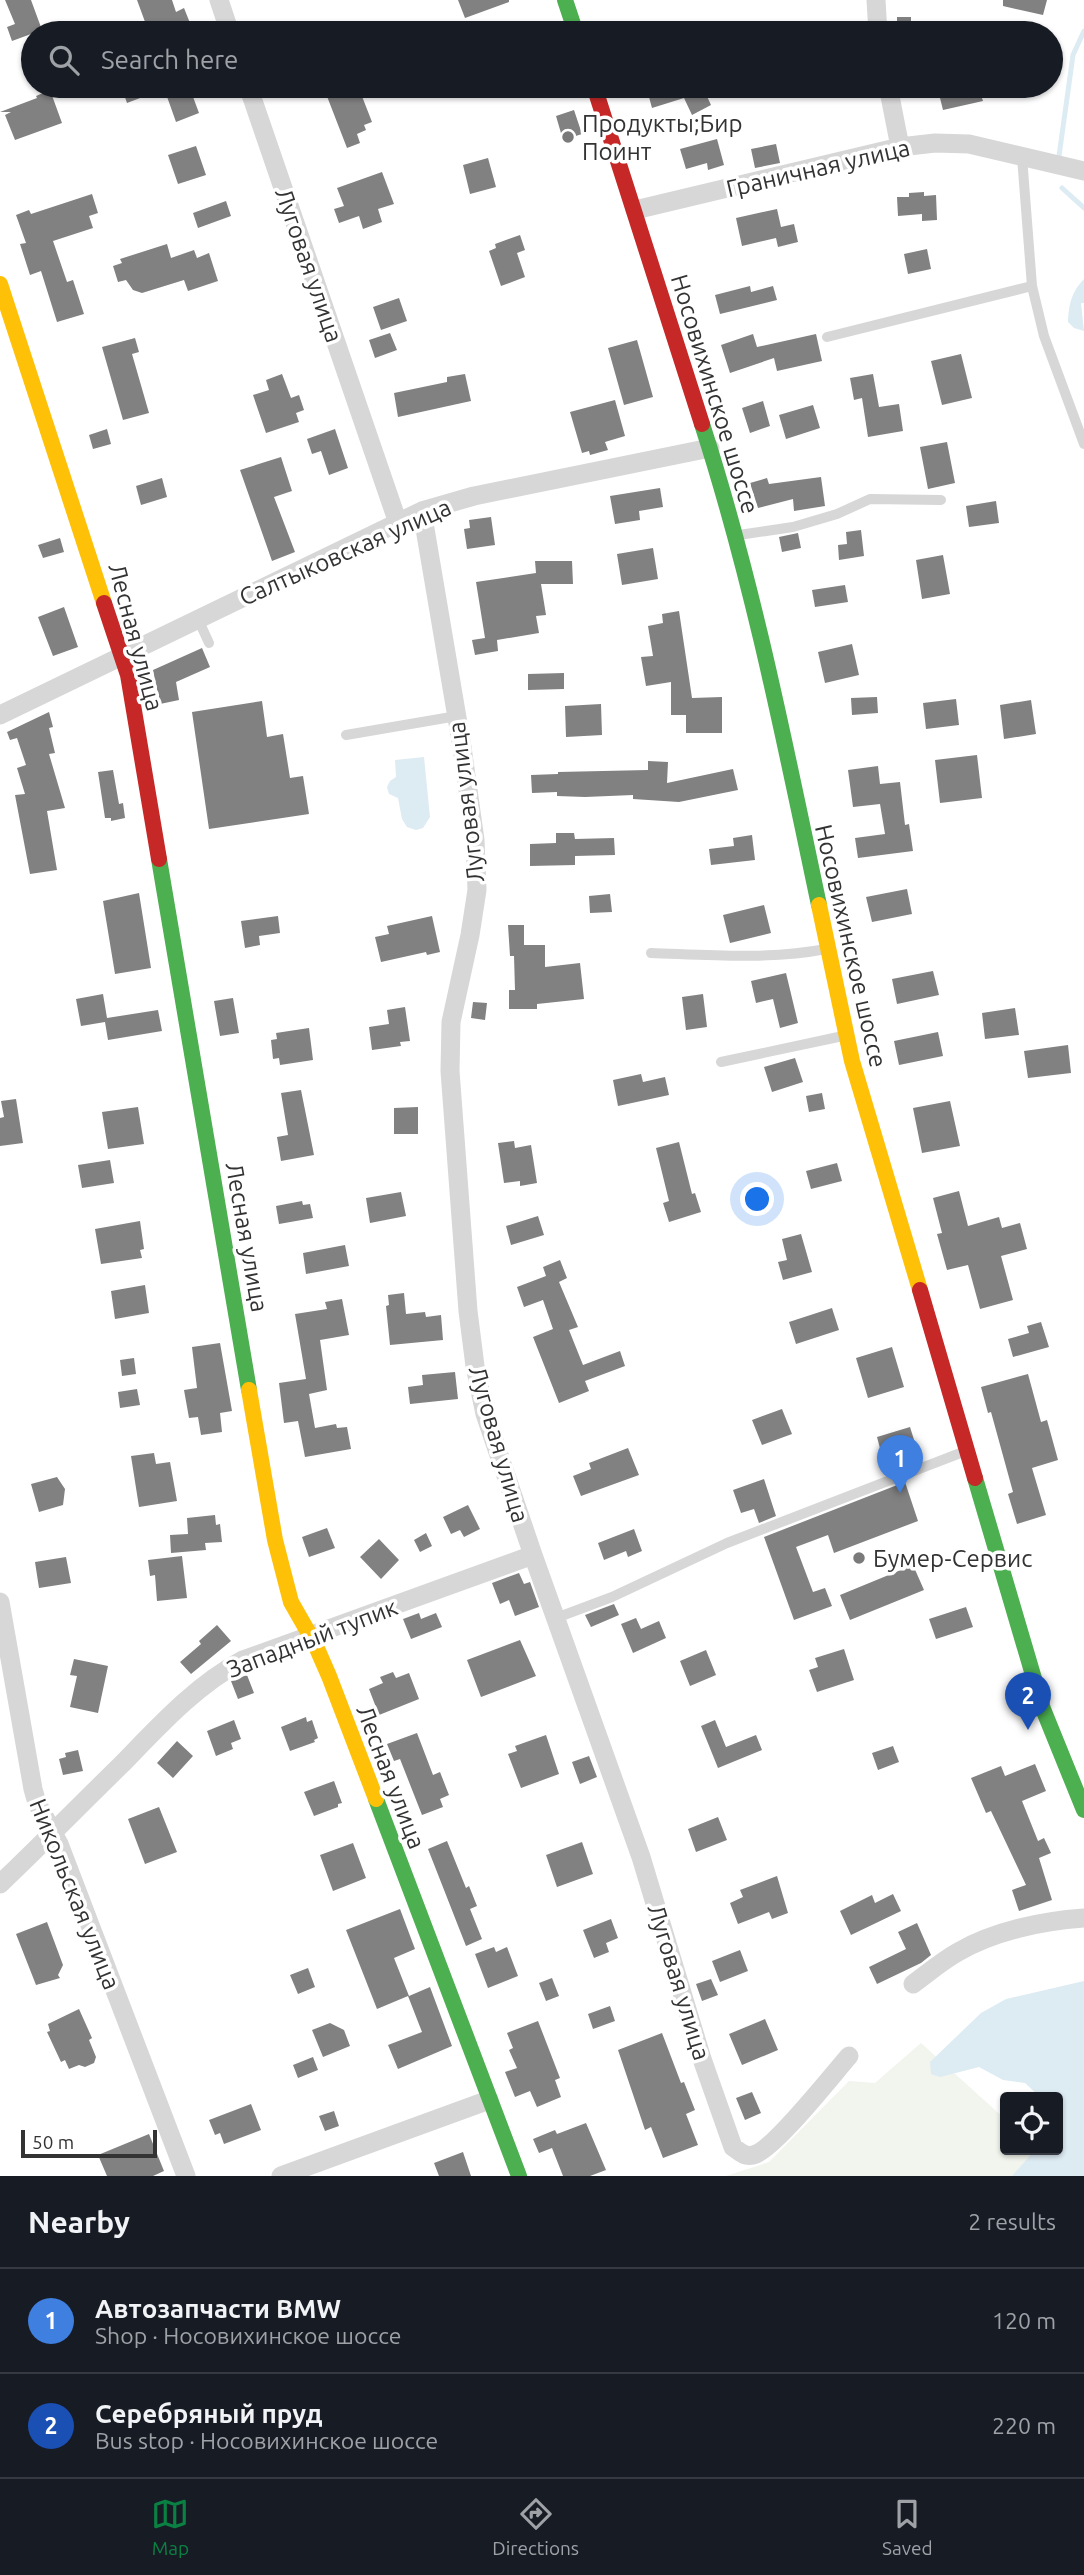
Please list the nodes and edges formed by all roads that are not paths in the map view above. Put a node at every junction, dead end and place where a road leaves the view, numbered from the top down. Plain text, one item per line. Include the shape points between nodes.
1 (219, 0) edge
2 (565, 0) edge
3 (876, 0) edge
4 (226, 21) edge
5 (572, 21) edge
6 (877, 21) edge
7 (252, 98) edge
8 (598, 98) edge
9 (890, 98) edge
10 (900, 146) junction
11 (1022, 156) junction
12 (1084, 171) edge
13 (635, 210) junction
14 (0, 284) edge
15 (1032, 286) junction
16 (827, 337) dead end
17 (1084, 444) edge
18 (710, 448) junction
19 (941, 500) dead end
20 (422, 511) junction
21 (398, 523) junction
22 (735, 536) junction
23 (198, 619) junction
24 (209, 643) dead end
25 (123, 656) junction
26 (0, 715) edge
27 (457, 716) junction
28 (345, 735) dead end
29 (827, 949) junction
30 (651, 953) dead end
31 (846, 1035) junction
32 (722, 1062) dead end
33 (965, 1451) junction
34 (533, 1555) junction
35 (0, 1602) edge
36 (556, 1618) junction
37 (310, 1636) junction
38 (1084, 1810) edge
39 (53, 1833) junction
40 (0, 1885) edge
41 (1084, 1918) edge
42 (914, 1984) dead end
43 (849, 2056) dead end
44 (489, 2100) junction
45 (186, 2176) edge
46 (281, 2176) edge
47 (519, 2176) edge

1 - 4 street
2 - 5 street
3 - 6 street
7 - 21 street, Луговая улица
8 - 13 street, Носовихинское шоссе
9 - 10 street
10 - 11 street, Граничная улица via 969,144
10 - 13 street, Граничная улица
11 - 12 street, Граничная улица
11 - 15 lane
13 - 18 street, Носовихинское шоссе
14 - 25 street, Лесная улица
15 - 16 lane
15 - 17 lane via 1044,336
18 - 20 street, Салтыковская улица via 474,496
18 - 22 street, Носовихинское шоссе
19 - 22 lane via 870,499 793,527
20 - 21 street, Салтыковская улица
20 - 27 street, Луговая улица
21 - 23 street, Салтыковская улица
22 - 29 street, Носовихинское шоссе via 772,682
23 - 24 lane
23 - 25 street, Салтыковская улица
25 - 26 street, Салтыковская улица
25 - 37 street, Лесная улица via 275,1540 291,1602
27 - 28 lane
27 - 34 street, Луговая улица via 475,840 477,890 450,1022 468,1311 485,1413
29 - 30 lane via 739,956
29 - 31 street, Носовихинское шоссе
31 - 32 lane
31 - 33 street, Носовихинское шоссе
33 - 36 lane via 727,1543
33 - 38 street, Носовихинское шоссе via 1043,1709
34 - 36 street, Луговая улица
34 - 37 street, Западный тупик
35 - 39 street, Никольская улица via 33,1789
36 - 43 street, Луговая улица via 641,1857 733,2147 750,2156 759,2153
37 - 39 street, Западный тупик via 243,1660 212,1679
37 - 44 street, Лесная улица
39 - 40 street, Западный тупик
39 - 45 street, Никольская улица
41 - 42 street via 979,1941
44 - 46 street
44 - 47 street, Лесная улица

